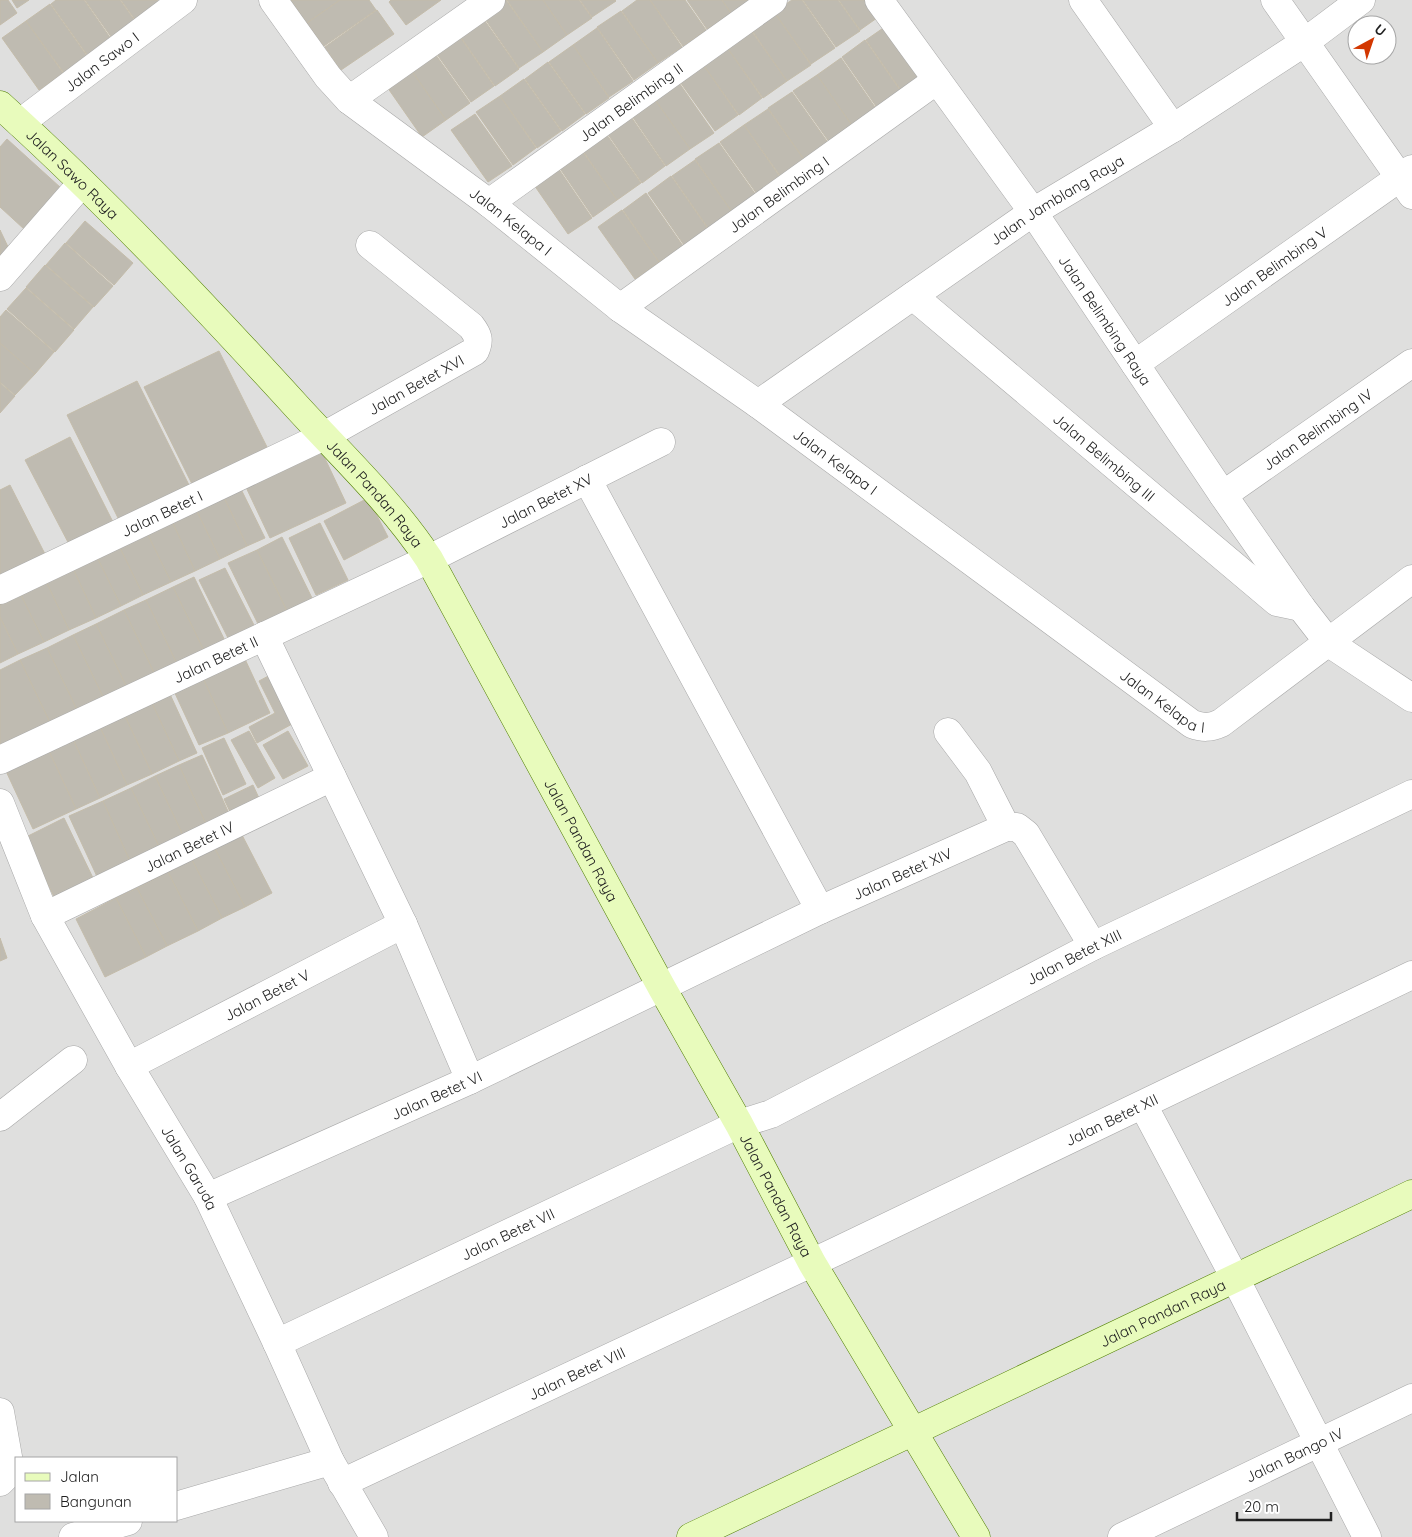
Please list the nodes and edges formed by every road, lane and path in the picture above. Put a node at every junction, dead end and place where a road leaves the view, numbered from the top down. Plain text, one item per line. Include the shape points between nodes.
1 (183, 0) edge
2 (273, 0) edge
3 (773, 0) edge
4 (879, 0) edge
5 (1083, 0) edge
6 (1275, 0) edge
7 (1361, 0) edge
8 (481, 3) edge
9 (1305, 42) junction
10 (937, 80) junction
11 (349, 100) junction
12 (10, 114) edge
13 (1173, 128) junction
14 (1408, 180) edge
15 (82, 182) junction
16 (489, 204) junction
17 (1033, 212) junction
18 (370, 244) dead end
19 (0, 277) edge
20 (190, 290) joint
21 (913, 296) junction
22 (620, 308) junction
23 (1135, 364) junction
24 (1412, 364) edge
25 (758, 404) junction
26 (324, 436) junction
27 (661, 442) dead end
28 (587, 479) junction
29 (1223, 495) junction
30 (429, 559) junction
31 (1412, 579) edge
32 (0, 590) edge
33 (1301, 607) junction
34 (264, 636) junction
35 (1329, 643) junction
36 (1412, 698) edge
37 (948, 732) dead end
38 (0, 760) edge
39 (332, 777) junction
40 (1412, 794) edge
41 (0, 804) edge
42 (1006, 827) junction
43 (820, 910) junction
44 (46, 916) junction
45 (404, 924) junction
46 (1093, 946) junction
47 (1412, 976) edge
48 (662, 988) junction
49 (74, 1060) dead end
50 (129, 1066) junction
51 (470, 1080) junction
52 (1143, 1105) junction
53 (0, 1116) edge
54 (738, 1124) junction
55 (1412, 1194) edge
56 (208, 1197) junction
57 (812, 1263) junction
58 (1235, 1278) junction
59 (277, 1343) junction
60 (1412, 1398) edge
61 (0, 1412) edge
62 (914, 1432) junction
63 (1318, 1443) junction
64 (336, 1472) junction
65 (0, 1482) edge
66 (178, 1506) edge
67 (125, 1522) edge
68 (73, 1537) edge
69 (374, 1537) edge
70 (691, 1537) edge
71 (976, 1537) edge
72 (1122, 1537) edge
73 (1367, 1537) edge

1 - 12 street, Jalan Sawo I
2 - 11 street, Jalan Kelapa I via 328,77
3 - 16 street, Jalan Belimbing II
4 - 10 street, Jalan Belimbing Raya
5 - 13 street
6 - 9 street
7 - 9 street, Jalan Jamblang Raya
8 - 11 street
9 - 13 street, Jalan Jamblang Raya
9 - 14 street
10 - 17 street, Jalan Belimbing Raya
10 - 22 street, Jalan Belimbing I
11 - 16 street, Jalan Kelapa I
12 - 15 street, Jalan Sawo Raya
13 - 17 street, Jalan Jamblang Raya
14 - 23 street, Jalan Belimbing V
15 - 19 street
15 - 20 street, Jalan Sawo Raya
16 - 22 street, Jalan Kelapa I
17 - 21 street, Jalan Jamblang Raya
17 - 23 street, Jalan Belimbing Raya
18 - 26 street, Jalan Betet XVI via 470,326 478,336 479,344 475,351
20 - 26 street, Jalan Pandan Raya
21 - 25 street, Jalan Jamblang Raya
21 - 33 street, Jalan Belimbing III via 1277,602
22 - 25 street, Jalan Kelapa I
23 - 29 street, Jalan Belimbing Raya
24 - 29 street, Jalan Belimbing IV
25 - 35 street, Jalan Kelapa I via 1192,724 1212,727 1221,723
26 - 30 street, Jalan Pandan Raya via 368,482
26 - 32 street, Jalan Betet I
27 - 28 street, Jalan Betet XV
28 - 30 street, Jalan Betet XV
28 - 43 street
29 - 33 street, Jalan Belimbing Raya
30 - 34 street, Jalan Betet II
30 - 48 street, Jalan Pandan Raya
31 - 35 street, Jalan Kelapa I
33 - 35 street, Jalan Belimbing Raya
34 - 38 street, Jalan Betet II
34 - 39 street
35 - 36 street, Jalan Belimbing Raya
37 - 42 street via 978,772
39 - 44 street, Jalan Betet IV
39 - 45 street
40 - 46 street, Jalan Betet XIII
41 - 44 street, Jalan Garuda
42 - 43 street, Jalan Betet XIV
42 - 46 street via 1017,827 1026,834
43 - 48 street, Jalan Betet XIV
44 - 50 street, Jalan Garuda
45 - 50 street, Jalan Betet V
45 - 51 street
46 - 54 street, Jalan Betet XIII via 771,1114
47 - 52 street, Jalan Betet XII
48 - 51 street, Jalan Betet VI
48 - 54 street, Jalan Pandan Raya
49 - 53 street
50 - 56 street, Jalan Garuda
51 - 56 street, Jalan Betet VI
52 - 57 street, Jalan Betet XII
52 - 58 street
54 - 57 street, Jalan Pandan Raya
54 - 59 street, Jalan Betet VII
55 - 58 street, Jalan Pandan Raya
56 - 59 street, Jalan Garuda
57 - 62 street, Jalan Pandan Raya
57 - 64 street, Jalan Betet VIII
58 - 62 street, Jalan Pandan Raya
58 - 63 street
59 - 64 street, Jalan Garuda
60 - 63 street, Jalan Bango IV
61 - 65 street via 10,1468
62 - 70 street, Jalan Pandan Raya
62 - 71 street, Jalan Pandan Raya
63 - 72 street, Jalan Bango IV
63 - 73 street
64 - 66 street, Jalan Betet VIII
64 - 69 street, Jalan Garuda
67 - 68 street

